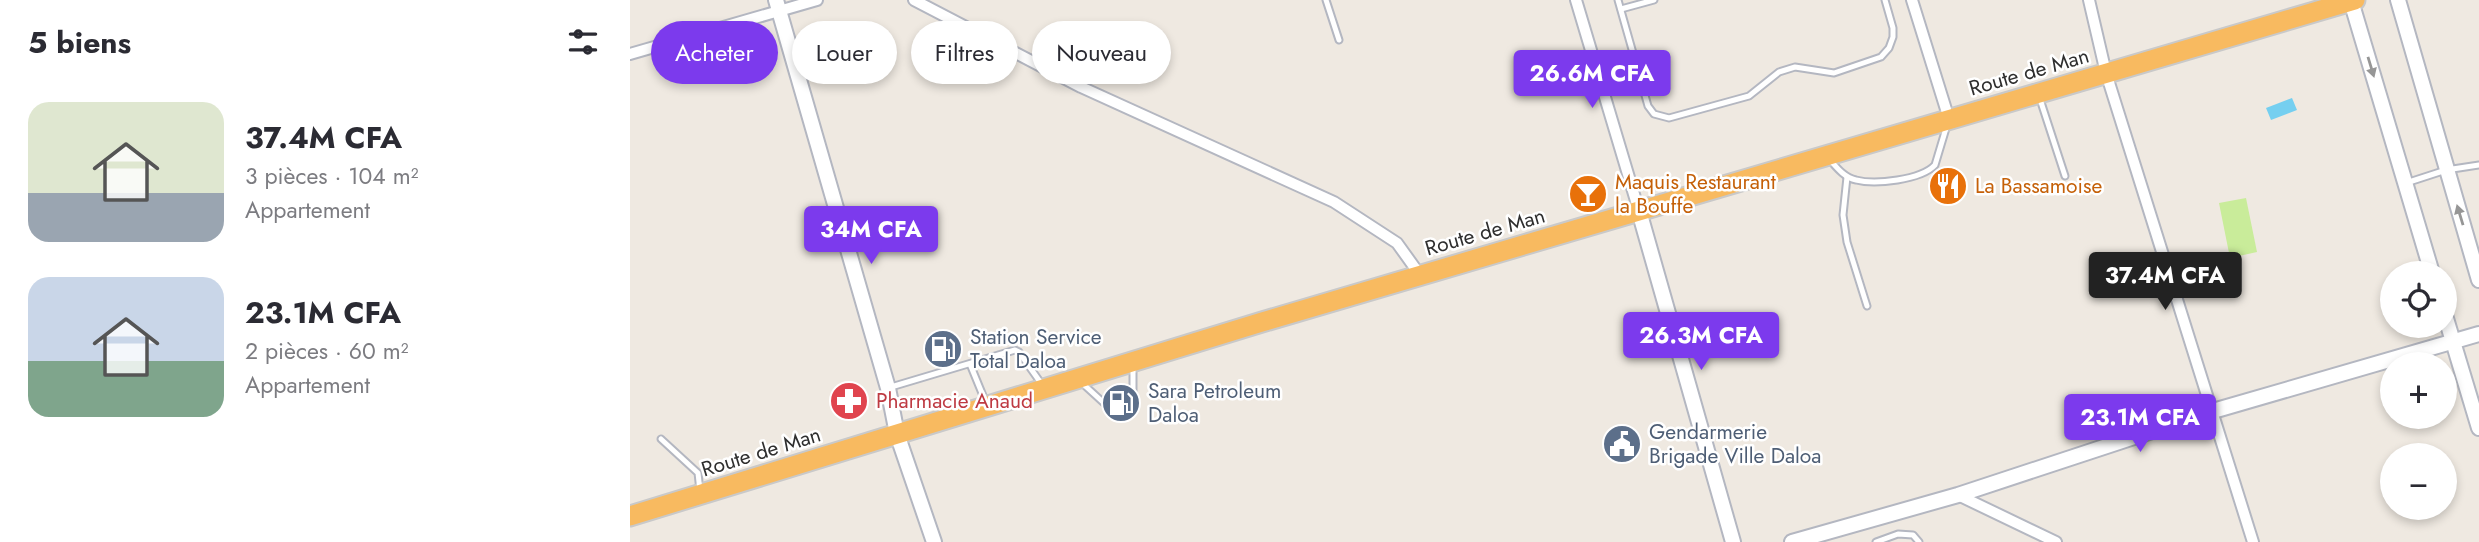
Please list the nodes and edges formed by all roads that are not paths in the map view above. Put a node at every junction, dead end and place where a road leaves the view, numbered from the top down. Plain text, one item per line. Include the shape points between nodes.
1 (817, 0) edge
2 (914, 0) edge
3 (1326, 0) edge
4 (1576, 0) edge
5 (1618, 0) edge
6 (1654, 0) edge
7 (1885, 0) edge
8 (1912, 0) edge
9 (2089, 0) edge
10 (2352, 0) edge
11 (2398, 0) edge
12 (778, 6) edge
13 (1621, 9) junction
14 (1339, 40) dead end
15 (630, 54) edge
16 (2106, 73) junction
17 (2038, 93) junction
18 (1949, 119) junction
19 (1825, 156) junction
20 (2479, 165) edge
21 (2446, 170) junction
22 (2065, 176) dead end
23 (1847, 177) junction
24 (2406, 183) junction
25 (1639, 211) junction
26 (2429, 261) edge
27 (1420, 275) junction
28 (2479, 280) edge
29 (1867, 306) dead end
30 (2479, 334) edge
31 (2452, 338) edge
32 (2453, 342) junction
33 (1133, 361) junction
34 (970, 364) junction
35 (1077, 379) junction
36 (888, 388) junction
37 (1045, 389) junction
38 (987, 406) junction
39 (2213, 411) junction
40 (2479, 428) edge
41 (897, 434) junction
42 (662, 439) dead end
43 (700, 495) junction
44 (1958, 495) junction
45 (630, 516) edge
46 (934, 542) edge
47 (1733, 542) edge
48 (1792, 542) edge
49 (1876, 542) edge
50 (1919, 542) edge
51 (2056, 542) edge
52 (2253, 542) edge

1 - 12 street
2 - 27 street via 1081,86 1334,202 1397,243
3 - 14 lane
4 - 25 street
5 - 13 lane
6 - 13 lane
7 - 13 lane via 1893,37 1881,57 1834,73 1795,67 1779,72 1749,96 1669,118 1654,114 1648,106
8 - 18 street
9 - 16 street
10 - 16 highway, Route de Man
10 -> 24 street
11 - 21 street
12 - 15 street
12 - 36 street
16 - 17 highway, Route de Man
16 - 39 street
17 - 18 highway, Route de Man
17 - 22 lane
18 - 19 highway, Route de Man
18 - 23 lane via 1930,169 1895,180
19 - 23 lane
19 - 25 highway, Route de Man
20 - 21 lane
21 - 24 lane
28 -> 21 street
23 - 29 lane via 1843,215 1847,242
24 - 26 street
25 - 27 highway, Route de Man
25 - 47 street
27 - 33 highway, Route de Man
30 - 32 street
31 - 32 street
32 - 39 street
32 - 40 street
33 - 35 highway, Route de Man
33 - 35 lane via 1131,397 1105,404
34 - 36 lane
34 - 37 lane via 1015,350
34 - 38 lane
35 - 37 highway, Route de Man
36 - 41 street
37 - 38 highway, Route de Man
38 - 41 highway, Route de Man
39 - 44 street
39 - 52 street
41 - 43 highway, Route de Man
41 - 46 street
42 - 43 lane via 698,473
43 - 45 highway, Route de Man
44 - 48 street
44 - 51 street
49 - 50 lane via 1898,534 1913,535

